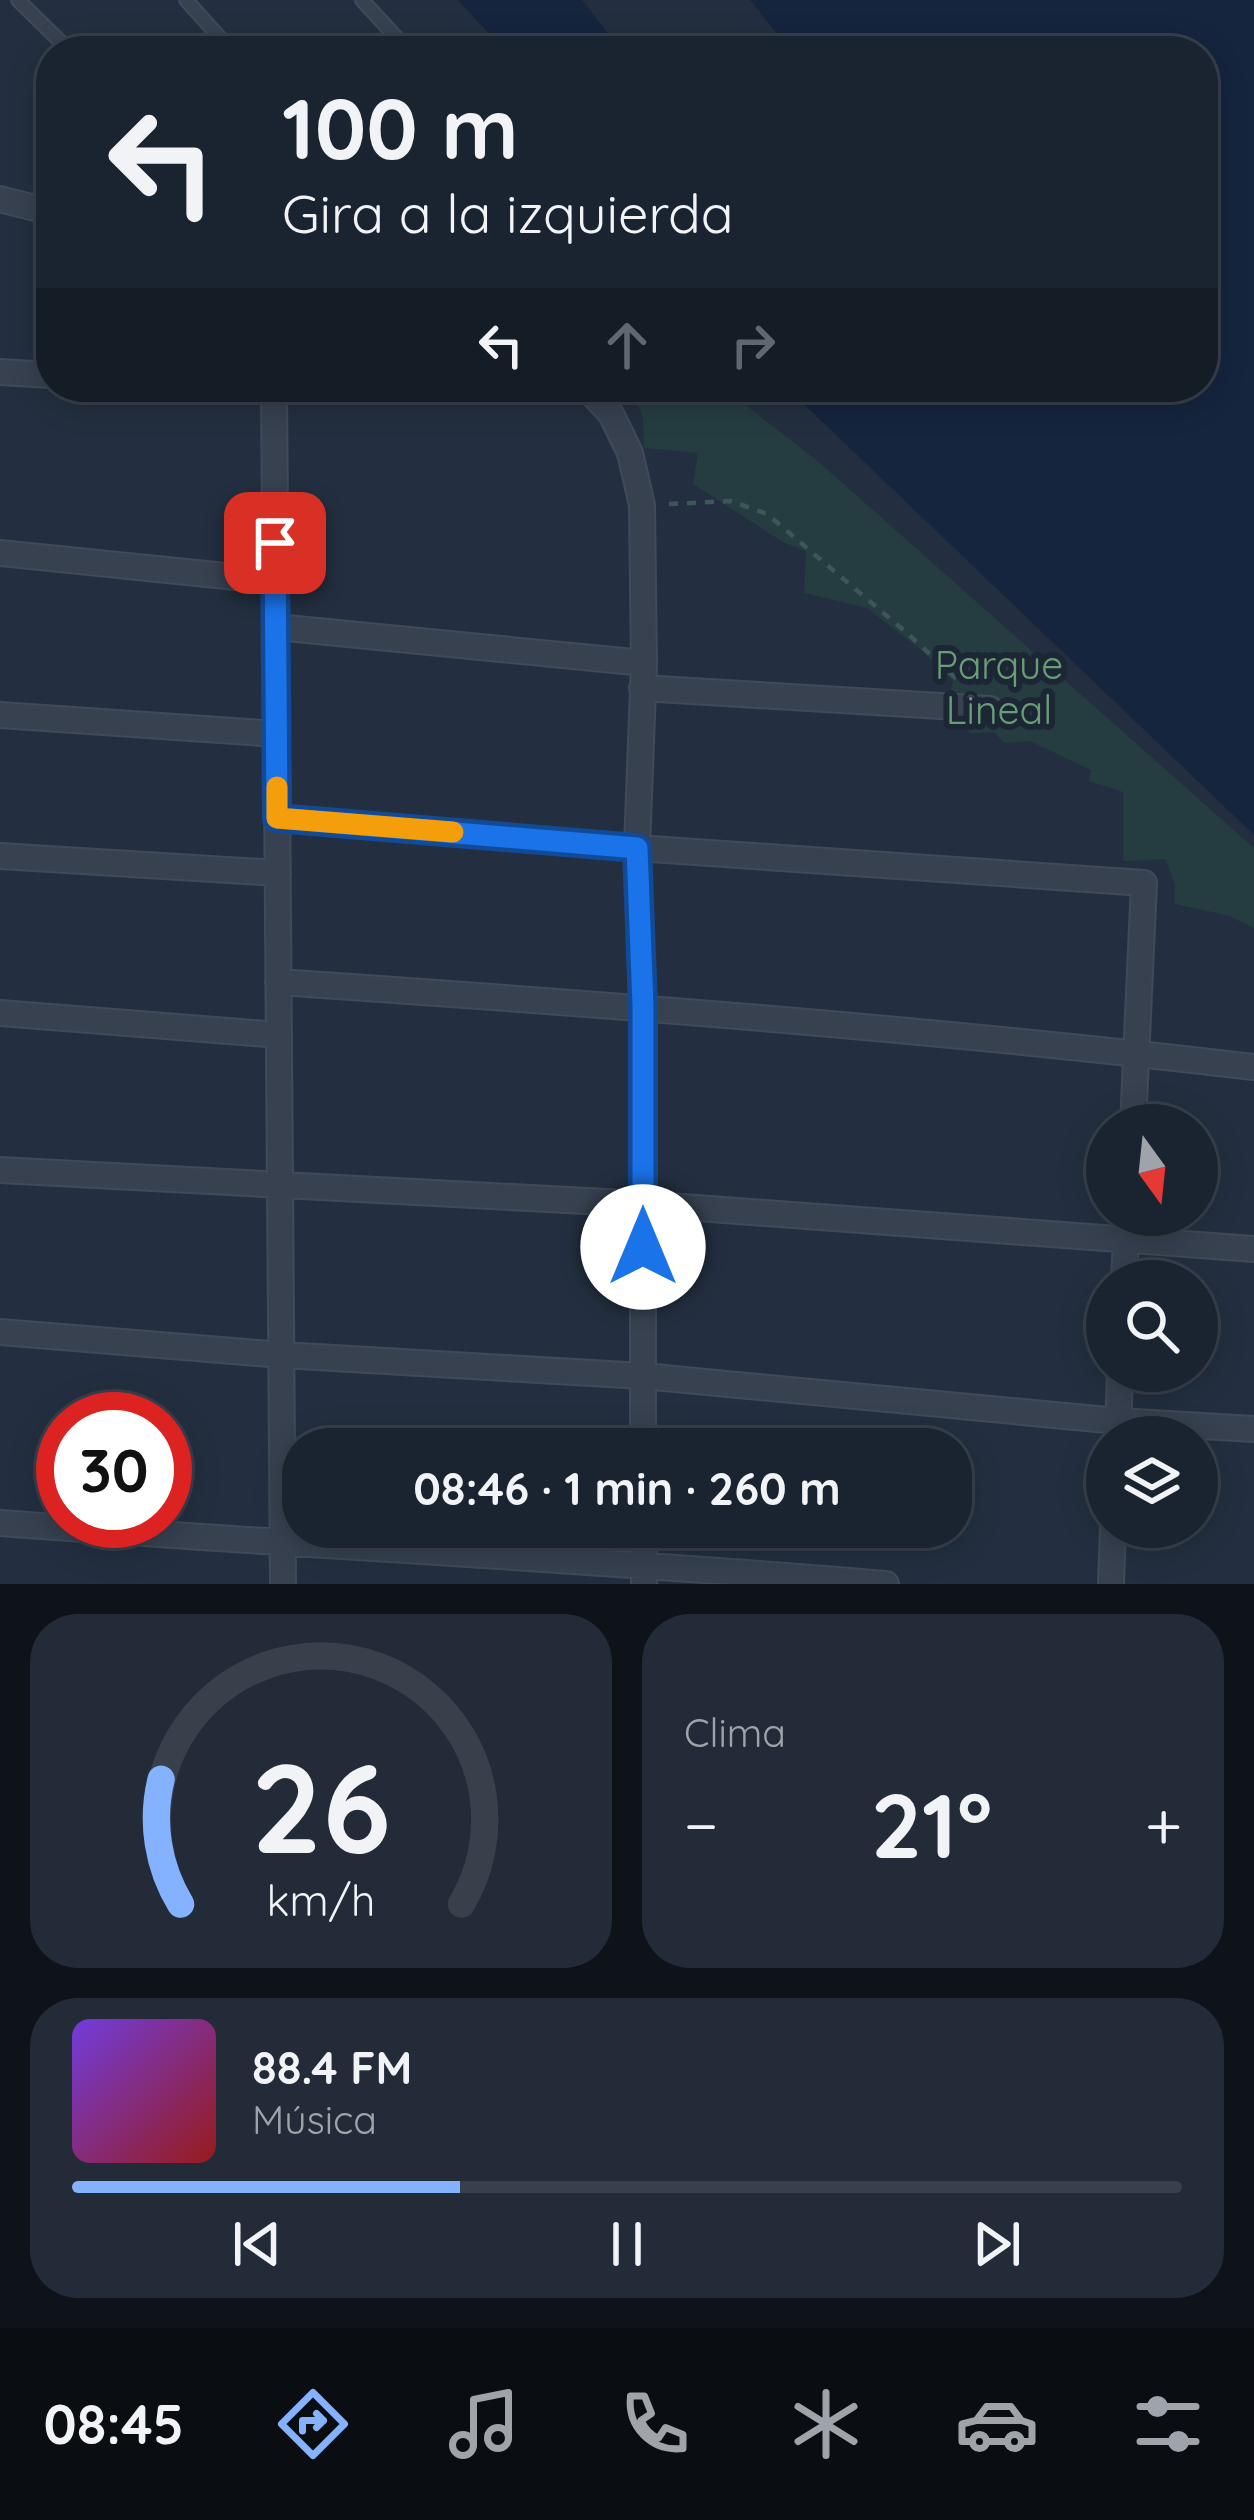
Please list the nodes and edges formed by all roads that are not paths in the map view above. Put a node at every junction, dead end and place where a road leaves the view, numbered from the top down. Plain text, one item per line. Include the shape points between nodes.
1 (18, 0) edge
2 (186, 0) edge
3 (362, 0) edge
4 (55, 36) edge
5 (218, 36) edge
6 (396, 36) edge
7 (0, 199) edge
8 (36, 208) edge
9 (0, 372) edge
10 (36, 374) edge
11 (274, 402) edge
12 (600, 402) edge
13 (0, 553) edge
14 (275, 581) junction
15 (276, 627) junction
16 (643, 676) junction
17 (990, 709) road end
18 (0, 715) edge
19 (277, 734) junction
20 (277, 818) junction
21 (637, 848) junction
22 (0, 856) edge
23 (278, 873) junction
24 (278, 982) junction
25 (643, 1006) junction
26 (0, 1013) edge
27 (279, 1035) junction
28 (1137, 1053) junction
29 (1254, 1067) edge
30 (1134, 1104) edge
31 (0, 1170) edge
32 (280, 1185) junction
33 (643, 1204) junction
34 (1086, 1225) edge
35 (1178, 1236) edge
36 (1254, 1249) edge
37 (0, 1332) edge
38 (282, 1354) junction
39 (643, 1376) junction
40 (1086, 1425) edge
41 (282, 1428) edge
42 (643, 1428) edge
43 (1218, 1429) edge
44 (1254, 1429) edge
45 (0, 1523) edge
46 (282, 1544) edge
47 (283, 1548) edge
48 (331, 1548) edge
49 (1113, 1548) edge
50 (644, 1574) edge
51 (283, 1584) edge
52 (886, 1584) edge
53 (1111, 1584) edge

1 - 4 lane
2 - 5 lane
3 - 6 lane
7 - 8 street
9 - 10 street
11 - 14 street
12 - 16 street via 630,453 642,505
13 - 14 street
14 - 15 street
15 - 16 street
15 - 19 street
16 - 17 street
16 - 21 street
18 - 19 street
19 - 20 street
20 - 21 street
20 - 23 street
21 - 25 street
21 - 28 street via 1144,883
22 - 23 street
23 - 24 street
24 - 25 street
24 - 27 street
25 - 28 street
25 - 33 street
26 - 27 street
27 - 32 street
28 - 29 street
28 - 30 street
31 - 32 street
32 - 33 street
32 - 38 street
33 - 34 street
33 - 39 street
35 - 36 street
37 - 38 street
38 - 39 street
38 - 41 street
39 - 40 street
39 - 42 street
43 - 44 street
45 - 46 street
47 - 51 street
48 - 50 street
49 - 53 street
50 - 52 street

